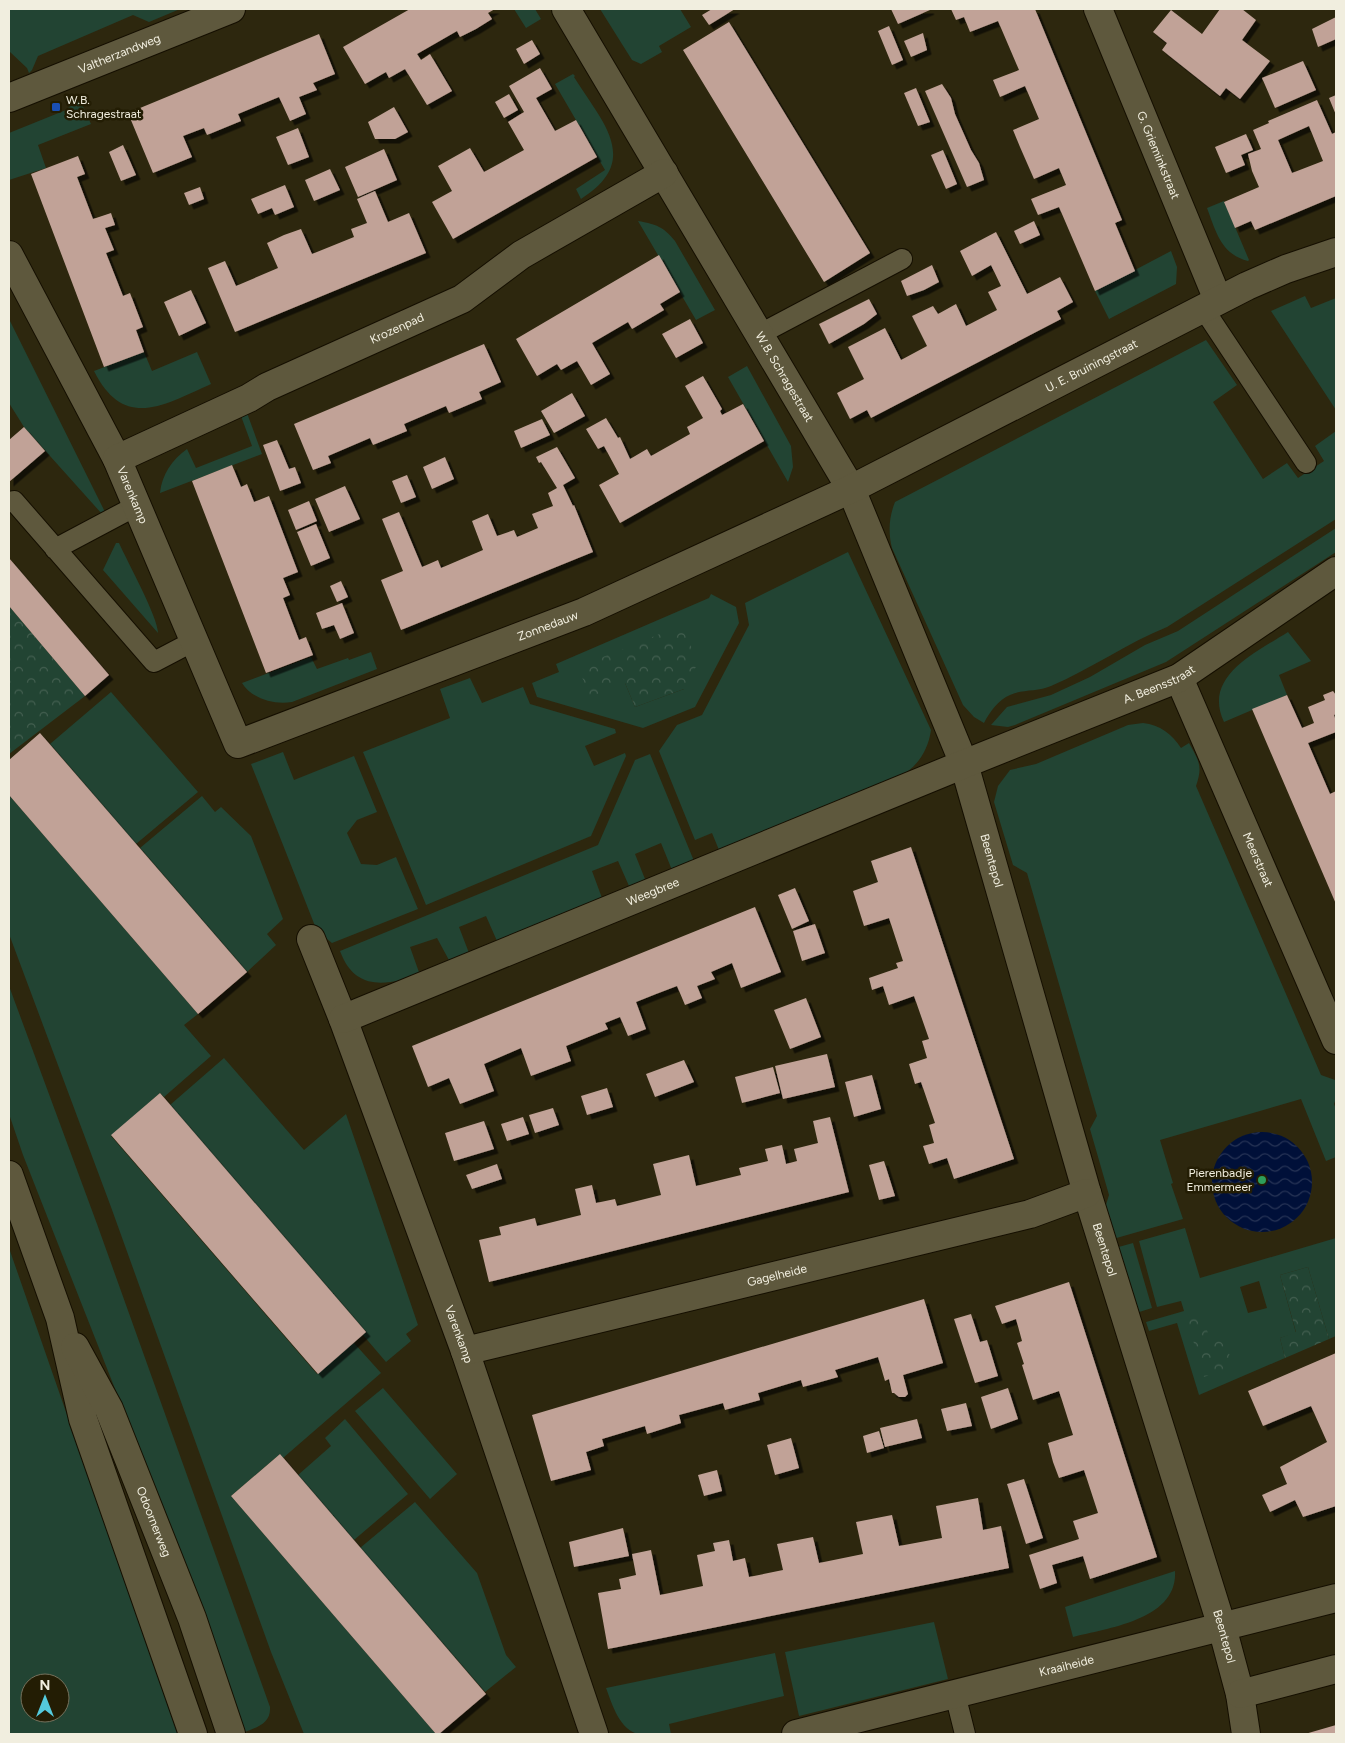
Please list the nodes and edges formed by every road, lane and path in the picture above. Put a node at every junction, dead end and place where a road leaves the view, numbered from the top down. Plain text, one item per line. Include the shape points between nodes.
1 (230, 9) edge
2 (566, 9) edge
3 (1098, 9) edge
4 (9, 98) edge
5 (664, 173) junction
6 (1336, 252) edge
7 (9, 255) edge
8 (902, 259) dead end
9 (1211, 304) junction
10 (760, 334) junction
11 (116, 459) junction
12 (1306, 463) dead end
13 (851, 490) junction
14 (9, 502) edge
15 (136, 506) junction
16 (55, 549) junction
17 (1336, 571) edge
18 (194, 640) junction
19 (1179, 678) junction
20 (238, 744) joint
21 (964, 764) junction
22 (312, 939) dead end
23 (343, 1019) junction
24 (1336, 1040) edge
25 (9, 1175) edge
26 (1088, 1193) junction
27 (60, 1318) junction
28 (465, 1351) junction
29 (1336, 1598) edge
30 (1222, 1627) junction
31 (1336, 1669) edge
32 (954, 1694) junction
33 (1240, 1694) junction
34 (192, 1734) edge
35 (232, 1734) edge
36 (594, 1734) edge
37 (796, 1734) edge
38 (965, 1734) edge
39 (1246, 1734) edge

1 - 4 street, Valtherzandweg
2 - 5 street, W.B. Schragestraat
3 - 9 street, G. Grieminkstraat
5 - 10 street, W.B. Schragestraat
5 - 11 street, Krozenpad via 521,255 462,299
6 - 9 street, U. E. Bruiningstraat via 1247,286
7 - 11 street, Varenkamp
8 - 10 lane
9 - 12 lane
9 - 13 street, U. E. Bruiningstraat
10 - 13 street, W.B. Schragestraat
11 - 15 street, Varenkamp
13 - 20 street, Zonnedauw via 584,612
13 - 21 street, W.B. Schragestraat
14 - 16 lane via 14,502
15 - 16 lane
15 - 18 street, Varenkamp
16 - 18 lane via 154,662
17 - 19 street, A. Beensstraat
18 - 20 street, Varenkamp
19 - 21 street, A. Beensstraat
19 - 24 street, Meerstraat
21 - 23 street, Weegbree
21 - 26 street, Beentepol
22 - 23 street, Varenkamp
23 - 28 street, Varenkamp
25 - 27 street, Odoornerweg
26 - 28 street, Gagelheide via 1030,1214
26 - 30 street, Beentepol
27 - 34 street, Odoornerweg via 83,1420
27 - 35 street, Odoornerweg via 109,1409 192,1618
28 - 36 street, Varenkamp
29 - 30 street, Kraaiheide
30 - 32 street, Kraaiheide
30 - 33 street, Beentepol
31 - 33 street
32 - 37 street, Kraaiheide
32 - 38 lane
33 - 39 street, Beentepol

